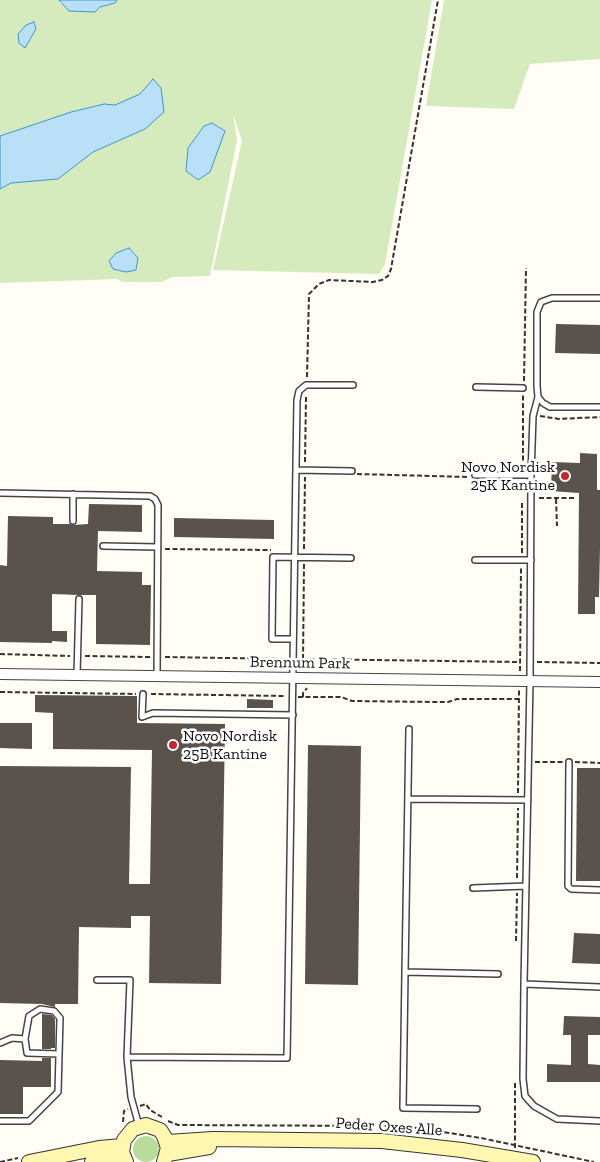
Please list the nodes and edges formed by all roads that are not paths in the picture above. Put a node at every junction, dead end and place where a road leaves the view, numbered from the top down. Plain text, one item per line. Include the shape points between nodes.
1 (600, 298) edge
2 (353, 385) dead end
3 (476, 387) dead end
4 (523, 388) road end
5 (538, 396) junction
6 (600, 407) edge
7 (296, 470) junction
8 (352, 473) road end
9 (531, 475) junction
10 (475, 476) road end
11 (0, 493) edge
12 (73, 494) junction
13 (73, 521) dead end
14 (103, 546) dead end
15 (158, 548) junction
16 (295, 557) junction
17 (351, 558) dead end
18 (475, 560) dead end
19 (530, 560) junction
20 (79, 599) dead end
21 (294, 639) junction
22 (0, 674) edge
23 (77, 675) junction
24 (158, 676) junction
25 (294, 678) junction
26 (525, 681) junction
27 (600, 682) edge
28 (143, 694) road end
29 (293, 715) junction
30 (409, 729) dead end
31 (569, 762) dead end
32 (408, 800) junction
33 (528, 800) junction
34 (526, 886) junction
35 (473, 888) dead end
36 (600, 890) edge
37 (405, 972) junction
38 (498, 974) dead end
39 (97, 980) dead end
40 (524, 984) junction
41 (600, 987) edge
42 (25, 1039) junction
43 (0, 1043) edge
44 (59, 1054) junction
45 (127, 1057) junction
46 (477, 1109) dead end
47 (0, 1121) edge
48 (600, 1121) edge
49 (139, 1126) junction
50 (167, 1153) edge
51 (124, 1155) edge
52 (29, 1162) edge
53 (92, 1162) edge
54 (533, 1162) edge

1 - 5 lane via 552,298 541,302 537,312
2 - 7 lane via 306,385 299,391
3 - 4 lane
5 - 6 lane via 550,407
5 - 9 lane via 533,416
7 - 8 lane
7 - 16 lane
9 - 10 lane
9 - 19 lane
11 - 12 lane
12 - 13 lane
12 - 15 lane via 150,496 155,499 158,505
14 - 15 lane
15 - 24 lane
16 - 17 lane
16 - 21 lane
16 - 21 lane via 273,557 272,638
18 - 19 lane
19 - 26 lane
20 - 23 lane
21 - 25 lane
22 - 23 street, Brennum Park
23 - 24 street, Brennum Park
24 - 25 street, Brennum Park
25 - 26 street, Brennum Park
25 - 29 lane
26 - 27 street, Brennum Park
26 - 33 lane via 530,700
28 - 29 lane via 142,717 153,713
29 - 45 lane via 287,1058
30 - 32 lane
31 - 36 lane via 568,886 571,889
32 - 33 lane
32 - 37 lane
33 - 34 lane
34 - 35 lane
34 - 40 lane
37 - 38 lane
37 - 46 lane via 403,1108
39 - 45 lane via 130,980
40 - 41 lane
40 - 48 lane via 525,1096 534,1106 557,1119
42 - 43 lane via 12,1038
42 - 44 lane via 28,1053
42 - 44 lane via 29,1016 40,1009 54,1010 60,1018
44 - 47 lane via 58,1092 29,1122
45 - 49 lane via 131,1097
49 - 50 street via 160,1130
49 - 51 street via 127,1134
50 - 54 street, Peder Oxes Alle via 242,1140 313,1139 382,1141
51 - 52 street via 99,1148
51 - 53 street

